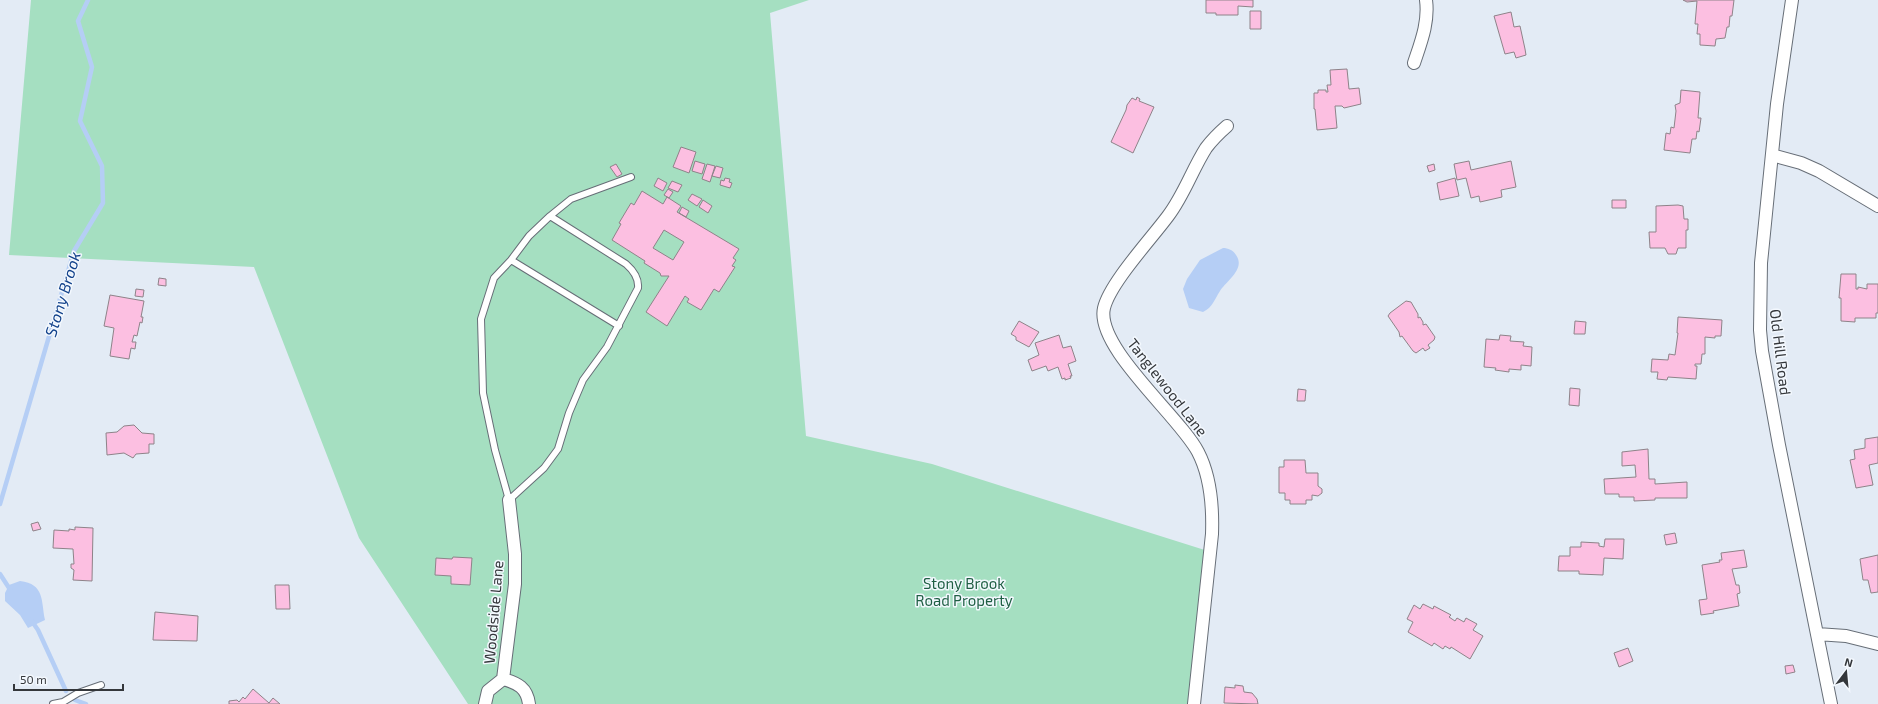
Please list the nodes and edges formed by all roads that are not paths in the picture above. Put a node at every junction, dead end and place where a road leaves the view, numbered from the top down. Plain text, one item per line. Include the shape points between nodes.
1 (1426, 0) edge
2 (1792, 0) edge
3 (1414, 63) dead end
4 (1227, 126) dead end
5 (1772, 155) junction
6 (631, 177) dead end
7 (1878, 206) edge
8 (550, 216) junction
9 (511, 260) junction
10 (619, 326) junction
11 (509, 500) junction
12 (1817, 634) junction
13 (1878, 644) edge
14 (503, 679) junction
15 (101, 685) dead end
16 (52, 704) edge
17 (484, 704) edge
18 (529, 704) edge
19 (1194, 704) edge
20 (1831, 704) edge

1 - 3 street via 1426,20
2 - 5 street, Old Hill Road
4 - 19 street, Tanglewood Lane via 1206,149 1175,207 1114,286 1103,314 1121,356 1192,443 1207,476 1212,507 1212,534
5 - 7 street via 1801,162 1819,170
5 - 12 street, Old Hill Road via 1760,277 1760,330 1771,401
6 - 8 lane via 571,199
8 - 9 lane via 529,236
8 - 10 lane via 626,264 634,272 638,283 637,293
9 - 10 lane
9 - 11 lane via 494,278 481,319 483,392
10 - 11 lane via 583,380 558,448 544,468
11 - 14 street, Woodside Lane via 515,554 515,584
12 - 13 street via 1846,636
12 - 20 street, Old Hill Road
14 - 17 street, Woodside Lane via 488,691
14 - 18 street, Woodside Lane via 520,686 526,692
15 - 16 lane via 63,702

